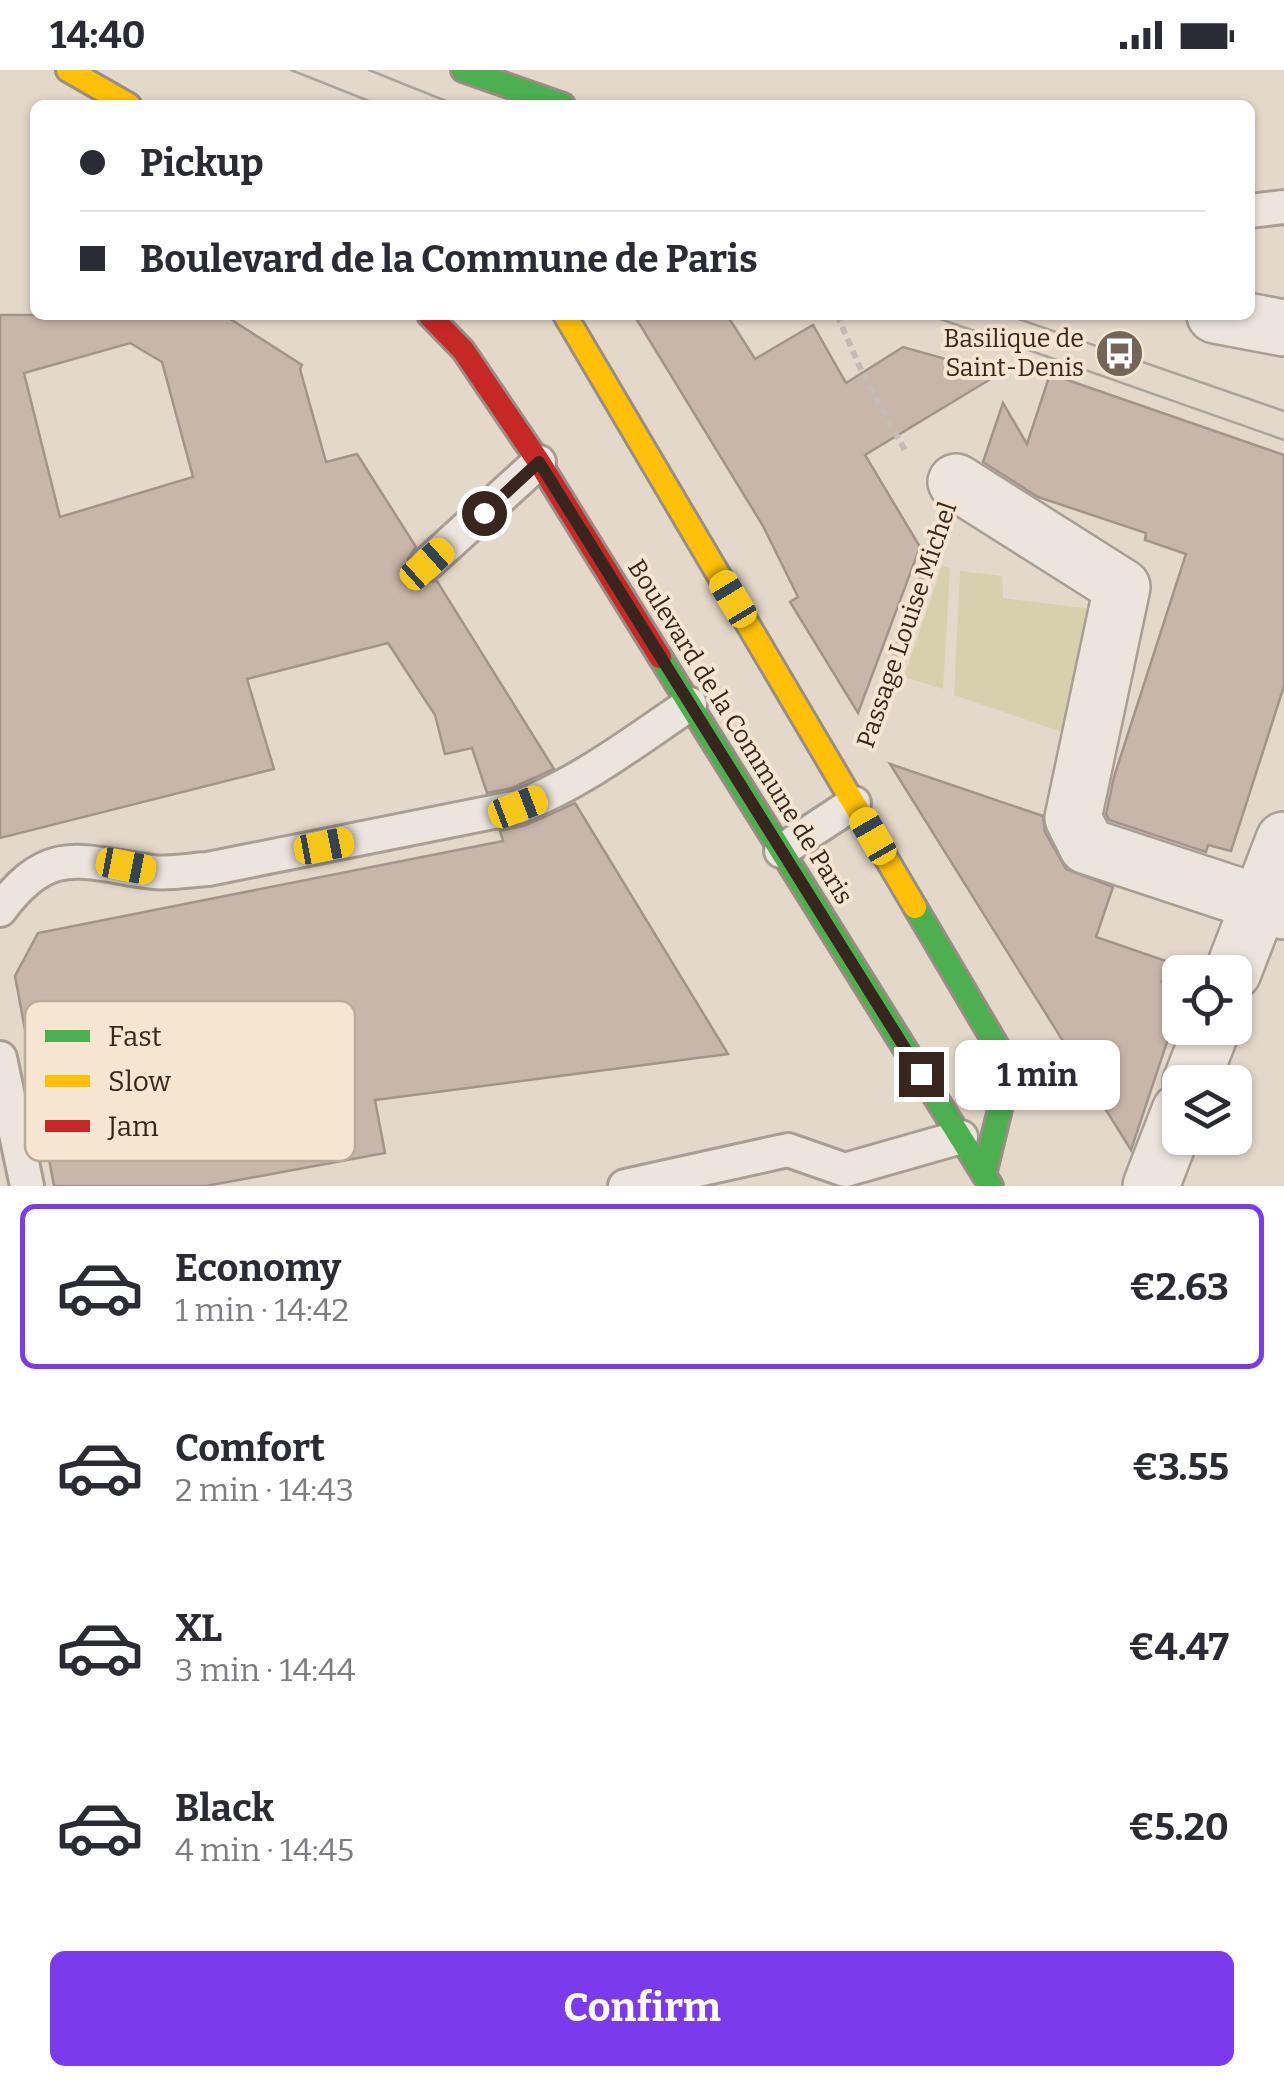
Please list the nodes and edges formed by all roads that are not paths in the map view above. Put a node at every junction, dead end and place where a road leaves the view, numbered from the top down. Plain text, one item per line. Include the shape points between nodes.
1 (68, 70) edge
2 (478, 81) edge
3 (120, 100) edge
4 (546, 100) edge
5 (1284, 208) edge
6 (1255, 211) edge
7 (435, 320) edge
8 (569, 320) edge
9 (1242, 320) edge
10 (1284, 328) edge
11 (539, 462) junction
12 (956, 482) road end
13 (427, 564) dead end
14 (690, 704) junction
15 (854, 803) junction
16 (1284, 840) edge
17 (782, 850) junction
18 (1272, 907) edge
19 (0, 910) edge
20 (1243, 955) edge
21 (0, 1058) edge
22 (961, 1138) junction
23 (1163, 1155) edge
24 (988, 1180) edge
25 (27, 1186) edge
26 (625, 1186) edge
27 (1151, 1186) edge

1 - 3 street
2 - 4 street
5 - 6 lane
7 - 11 street, Boulevard de la Commune de Paris via 463,350
8 - 15 street
9 - 10 street
11 - 13 lane
11 - 14 street, Boulevard de la Commune de Paris
12 - 18 street via 1122,587 1074,818 1087,846
14 - 17 street, Boulevard de la Commune de Paris
14 - 19 lane via 598,766 518,807 208,869 156,872 96,860 56,864 21,882
15 - 17 lane
15 - 24 street via 1010,1068
16 - 18 street
17 - 22 street, Boulevard de la Commune de Paris
18 - 20 street
21 - 25 lane
22 - 24 street, Boulevard de la Commune de Paris
22 - 26 lane via 845,1170 788,1150
23 - 27 street

